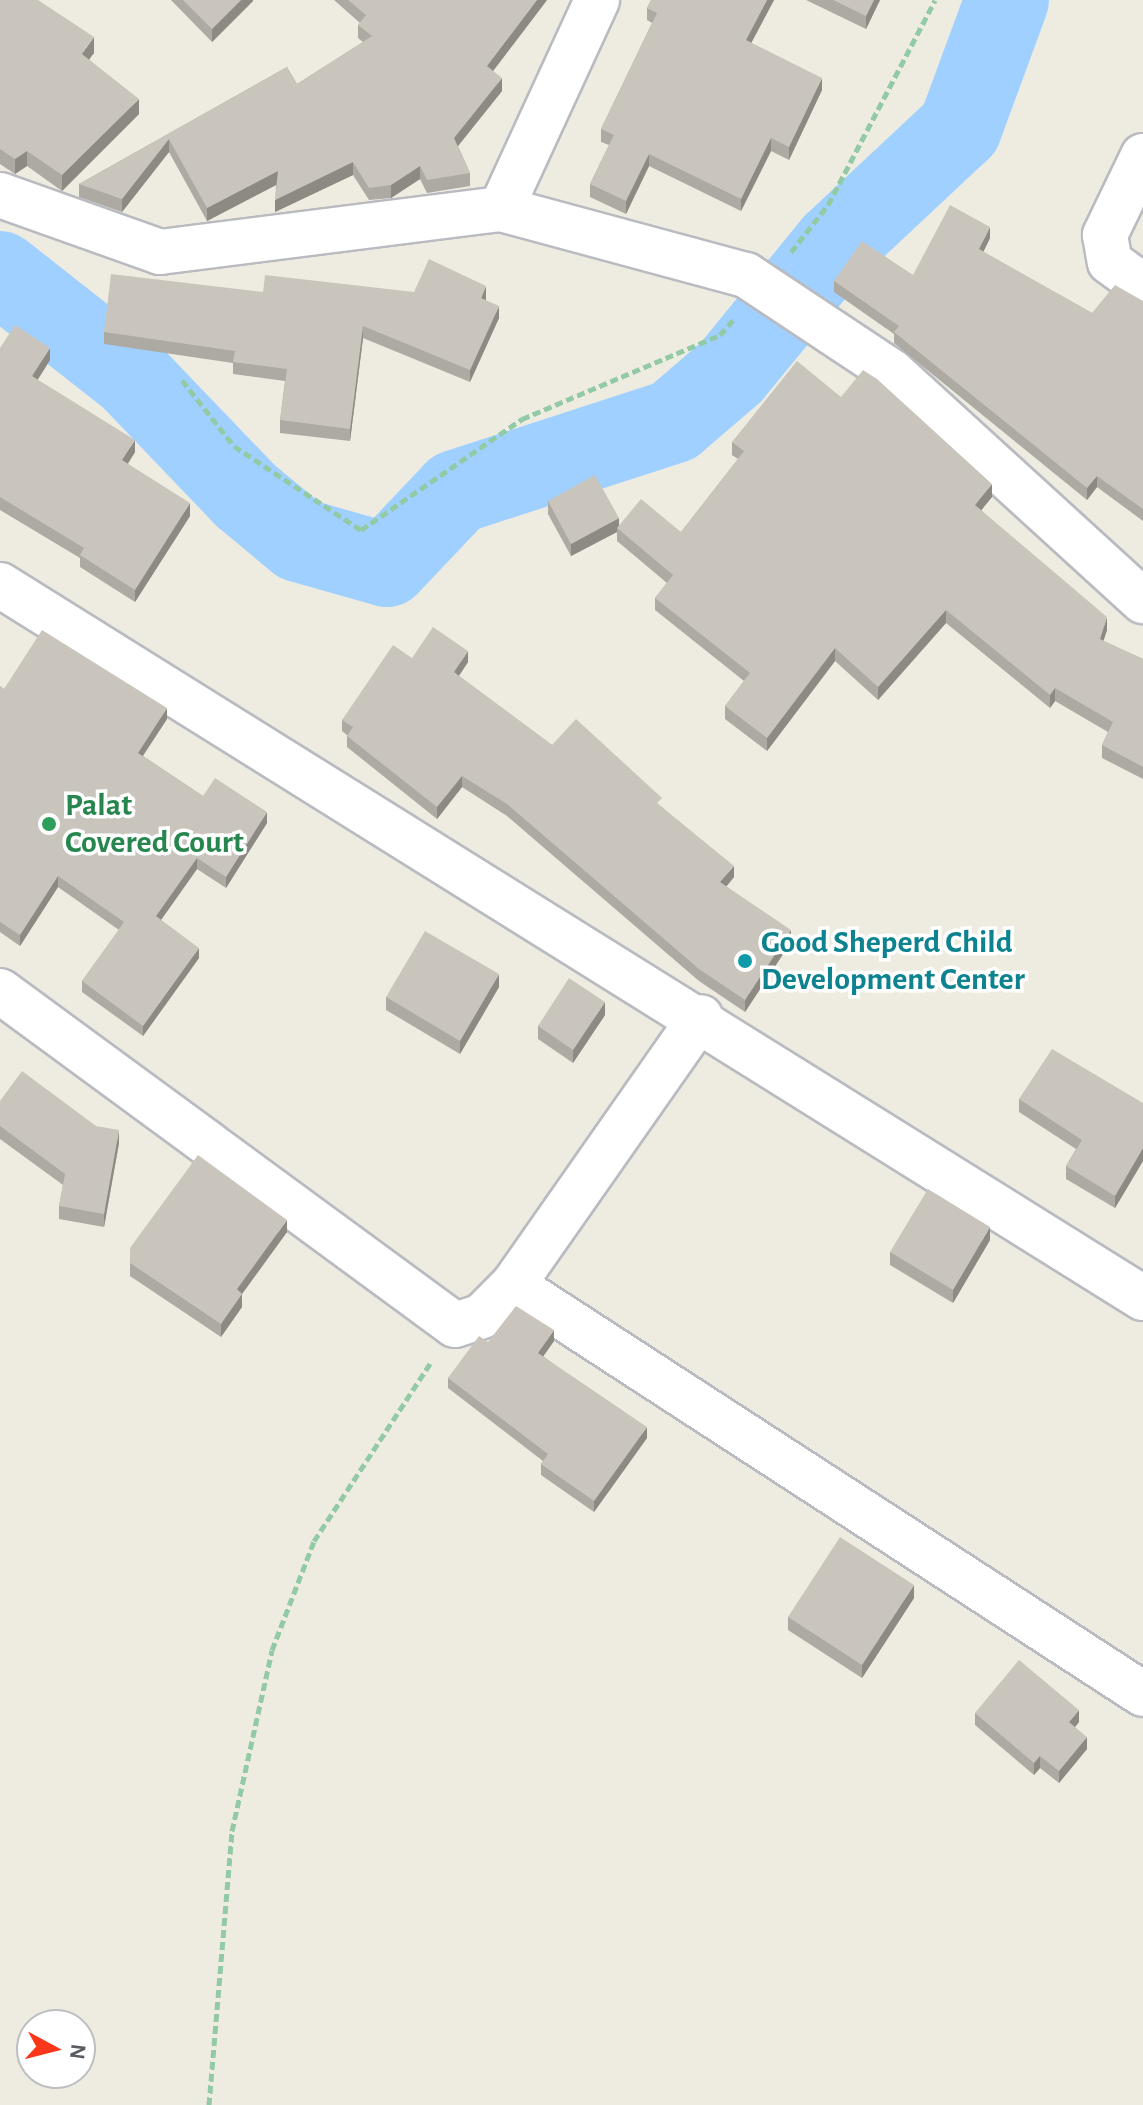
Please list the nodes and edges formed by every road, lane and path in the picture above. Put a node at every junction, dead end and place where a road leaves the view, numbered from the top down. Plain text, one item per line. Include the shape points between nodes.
1 (597, 0) edge
2 (935, 0) edge
3 (1143, 156) edge
4 (0, 195) edge
5 (501, 209) junction
6 (1143, 286) edge
7 (773, 291) junction
8 (182, 380) dead end
9 (0, 585) edge
10 (1143, 601) edge
11 (0, 991) edge
12 (701, 1017) junction
13 (513, 1285) junction
14 (1143, 1298) edge
15 (455, 1325) junction
16 (1143, 1694) edge
17 (209, 2105) edge

1 - 5 street
2 - 7 path via 828,205
3 - 6 street via 1105,235 1110,262
4 - 5 street via 160,252
5 - 7 street via 649,244
7 - 8 path via 720,335 522,419 361,530 234,446
7 - 10 street via 844,335 954,423
9 - 12 street
11 - 15 street
12 - 13 street
12 - 14 street
13 - 15 street via 482,1316
13 - 16 street
15 - 17 path via 314,1541 272,1650 232,1831

